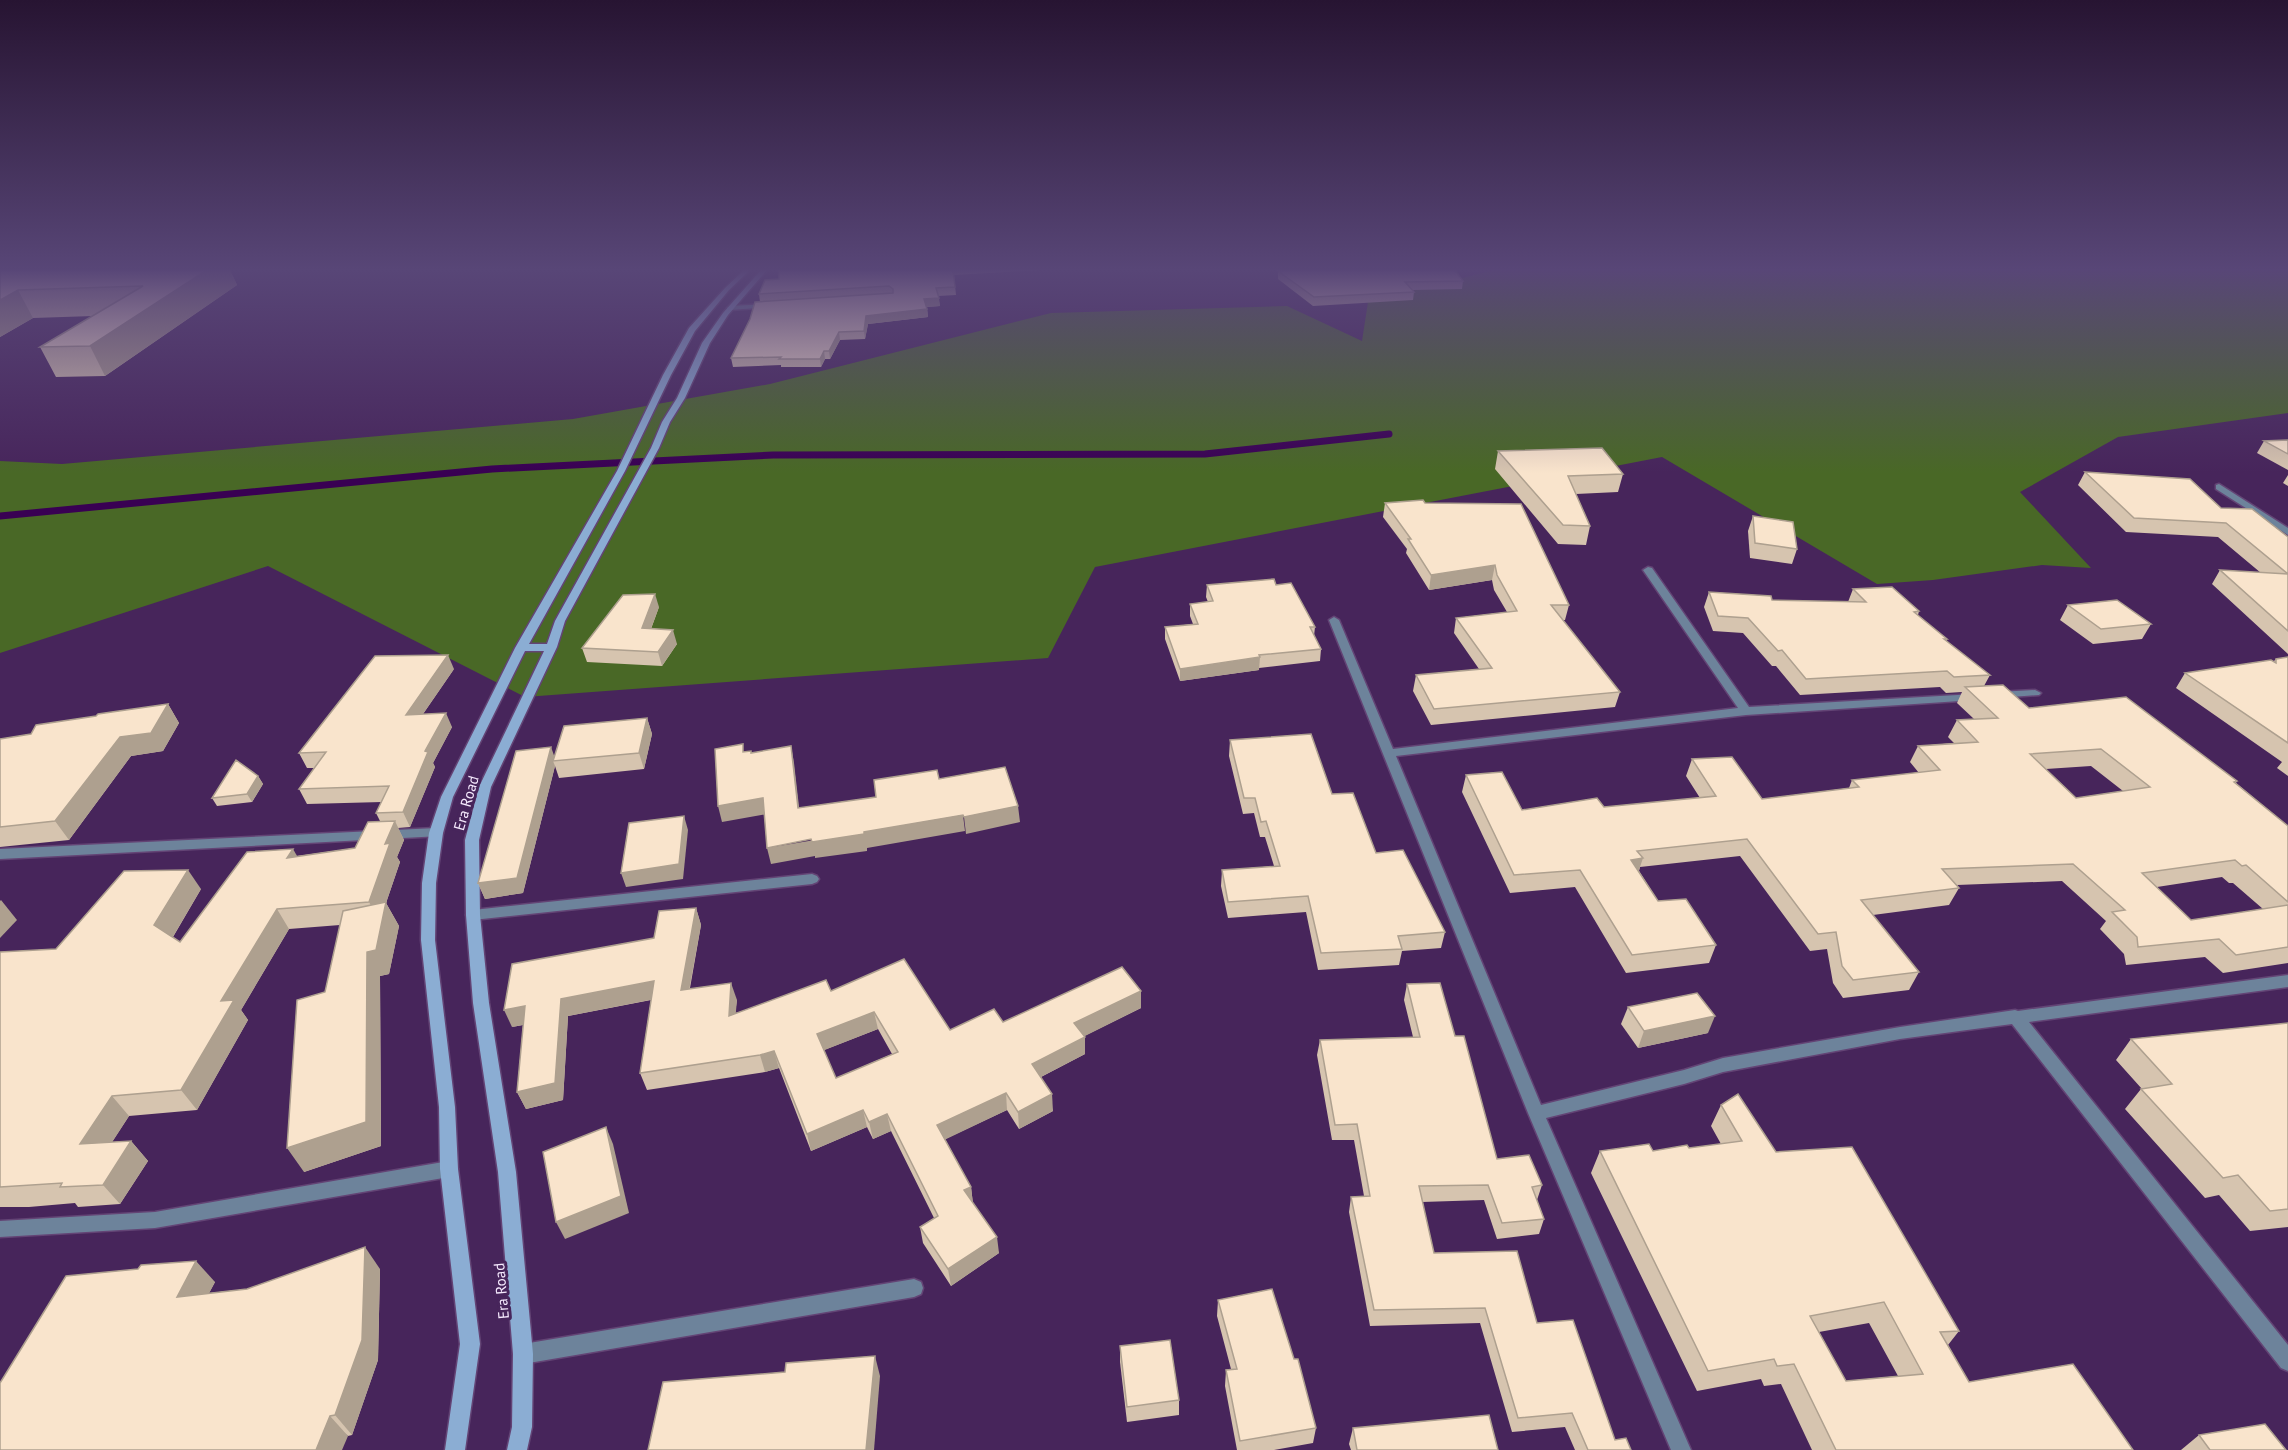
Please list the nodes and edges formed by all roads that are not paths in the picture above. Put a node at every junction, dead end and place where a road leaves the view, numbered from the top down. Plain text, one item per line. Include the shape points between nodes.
1 (688, 338) edge
2 (710, 338) edge
3 (2219, 487) dead end
4 (2288, 532) edge
5 (1648, 570) dead end
6 (1334, 620) dead end
7 (551, 647) junction
8 (521, 648) junction
9 (2036, 693) dead end
10 (1746, 711) junction
11 (1388, 753) junction
12 (436, 833) junction
13 (0, 854) edge
14 (812, 879) dead end
15 (473, 915) junction
16 (2288, 981) edge
17 (2015, 1016) junction
18 (1536, 1113) junction
19 (449, 1169) junction
20 (0, 1229) edge
21 (914, 1288) dead end
22 (523, 1354) junction
23 (2288, 1361) edge
24 (455, 1450) edge
25 (517, 1450) edge
26 (1680, 1450) edge

1 - 8 main road via 621,471
2 - 7 main road, Era Road via 655,448 574,593
3 - 4 street
5 - 10 street
6 - 11 street
7 - 8 main road
7 - 15 main road, Era Road via 485,787 472,840
8 - 12 main road via 447,797
9 - 10 street
10 - 11 street
11 - 18 street
12 - 13 street
12 - 19 main road via 429,883 428,940 447,1107
14 - 15 street
15 - 22 main road, Era Road via 481,1003 507,1172
16 - 17 street
17 - 18 street via 1723,1065
17 - 23 street
18 - 26 street
19 - 20 street via 155,1220
19 - 24 main road via 470,1344
21 - 22 street
22 - 25 main road, Era Road via 522,1426

